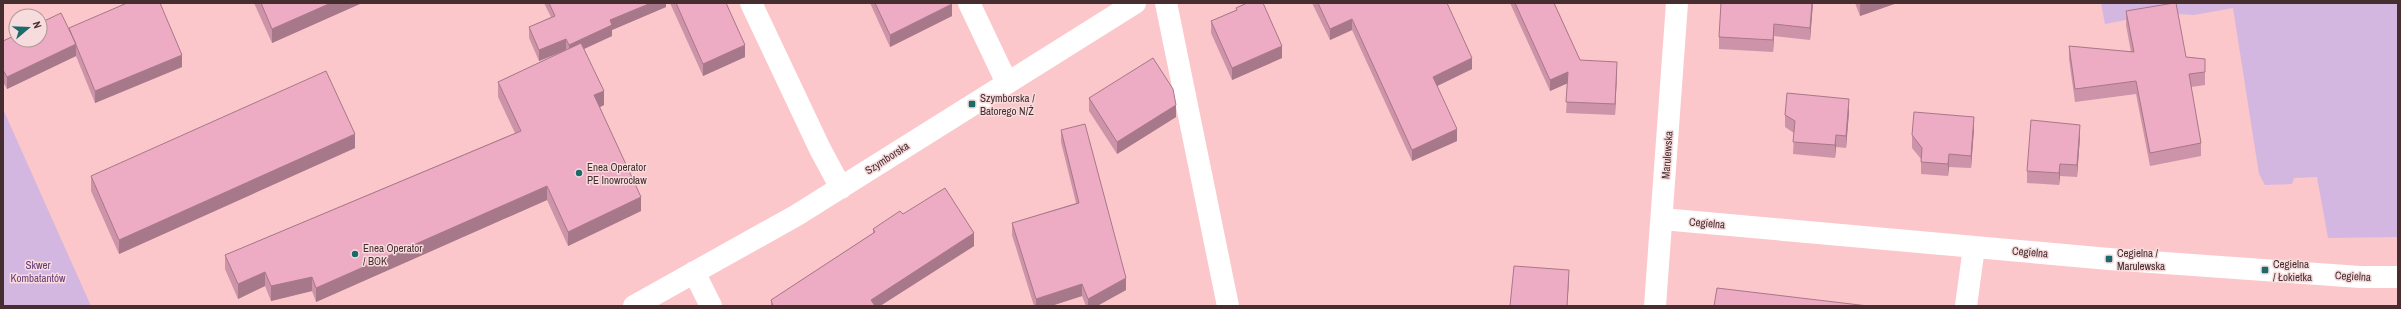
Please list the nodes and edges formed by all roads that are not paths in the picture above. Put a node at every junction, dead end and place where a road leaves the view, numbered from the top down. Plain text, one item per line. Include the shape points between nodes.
1 (751, 3) edge
2 (969, 3) edge
3 (1136, 3) edge
4 (1166, 3) edge
5 (1677, 3) edge
6 (1007, 83) junction
7 (841, 188) junction
8 (1662, 219) junction
9 (1974, 247) junction
10 (694, 272) junction
11 (2398, 278) edge
12 (634, 306) edge
13 (711, 306) edge
14 (1228, 306) edge
15 (1655, 306) edge
16 (1966, 306) edge

1 - 7 street
2 - 6 street
3 - 6 street, Szymborska
4 - 14 street
5 - 8 street, Marulewska
6 - 7 street, Szymborska
7 - 10 street, Szymborska
8 - 9 street, Cegielna
8 - 15 street, Marulewska
9 - 11 street, Cegielna via 2336,276
9 - 16 street
10 - 12 street, Szymborska
10 - 13 street

